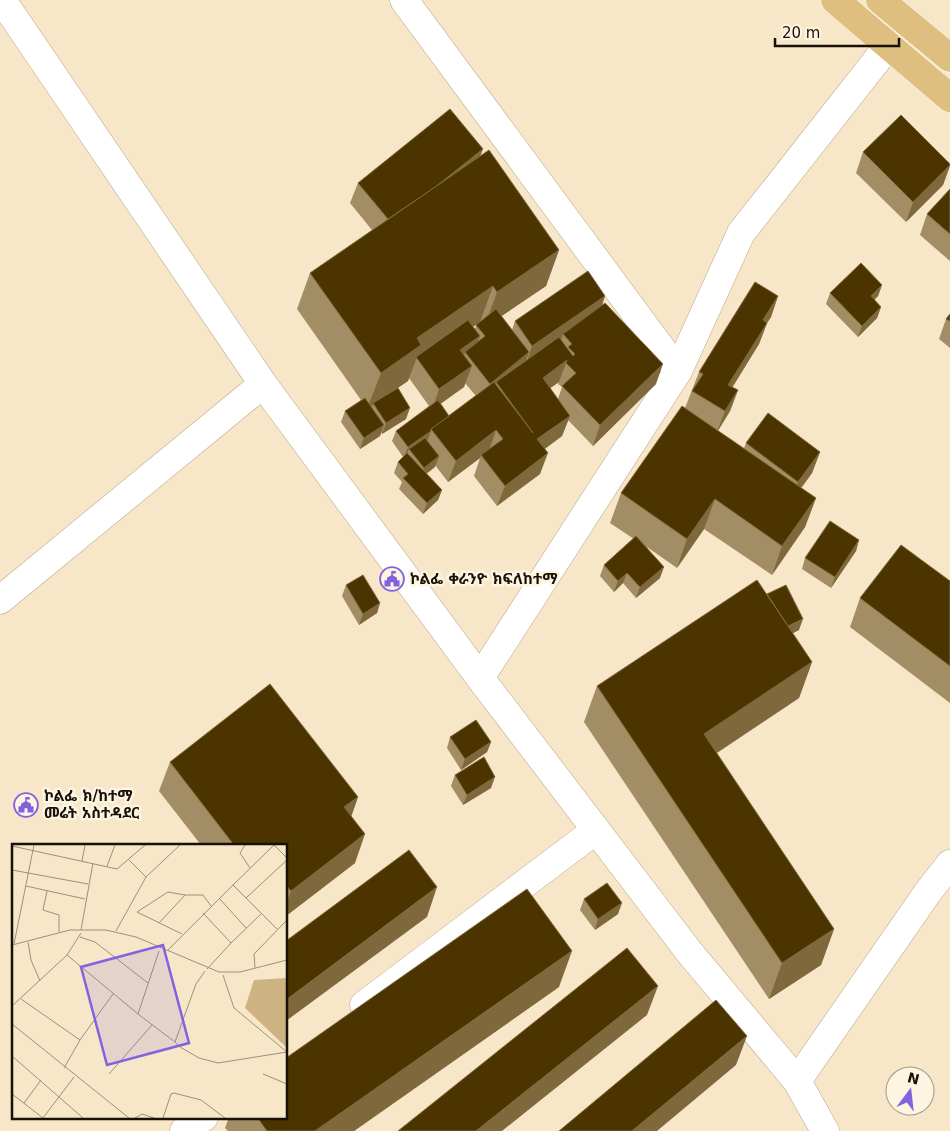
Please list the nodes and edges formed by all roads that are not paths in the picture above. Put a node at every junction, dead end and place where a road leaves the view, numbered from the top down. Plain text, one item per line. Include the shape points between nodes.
1 (2, 0) edge
2 (404, 0) edge
3 (835, 0) edge
4 (880, 0) edge
5 (888, 46) junction
6 (950, 58) edge
7 (950, 98) edge
8 (678, 371) junction
9 (263, 384) junction
10 (0, 600) edge
11 (480, 678) junction
12 (596, 830) junction
13 (950, 864) edge
14 (342, 1022) edge
15 (797, 1081) junction
16 (203, 1118) edge
17 (184, 1131) edge
18 (825, 1131) edge

1 - 9 street
2 - 8 street
3 - 5 main road
4 - 6 main road
5 - 7 main road
5 - 8 street via 741,233
8 - 11 street
9 - 10 street
9 - 11 street
11 - 12 street
12 - 14 street
12 - 15 street via 690,952
13 - 15 street
15 - 18 street
16 - 17 street

